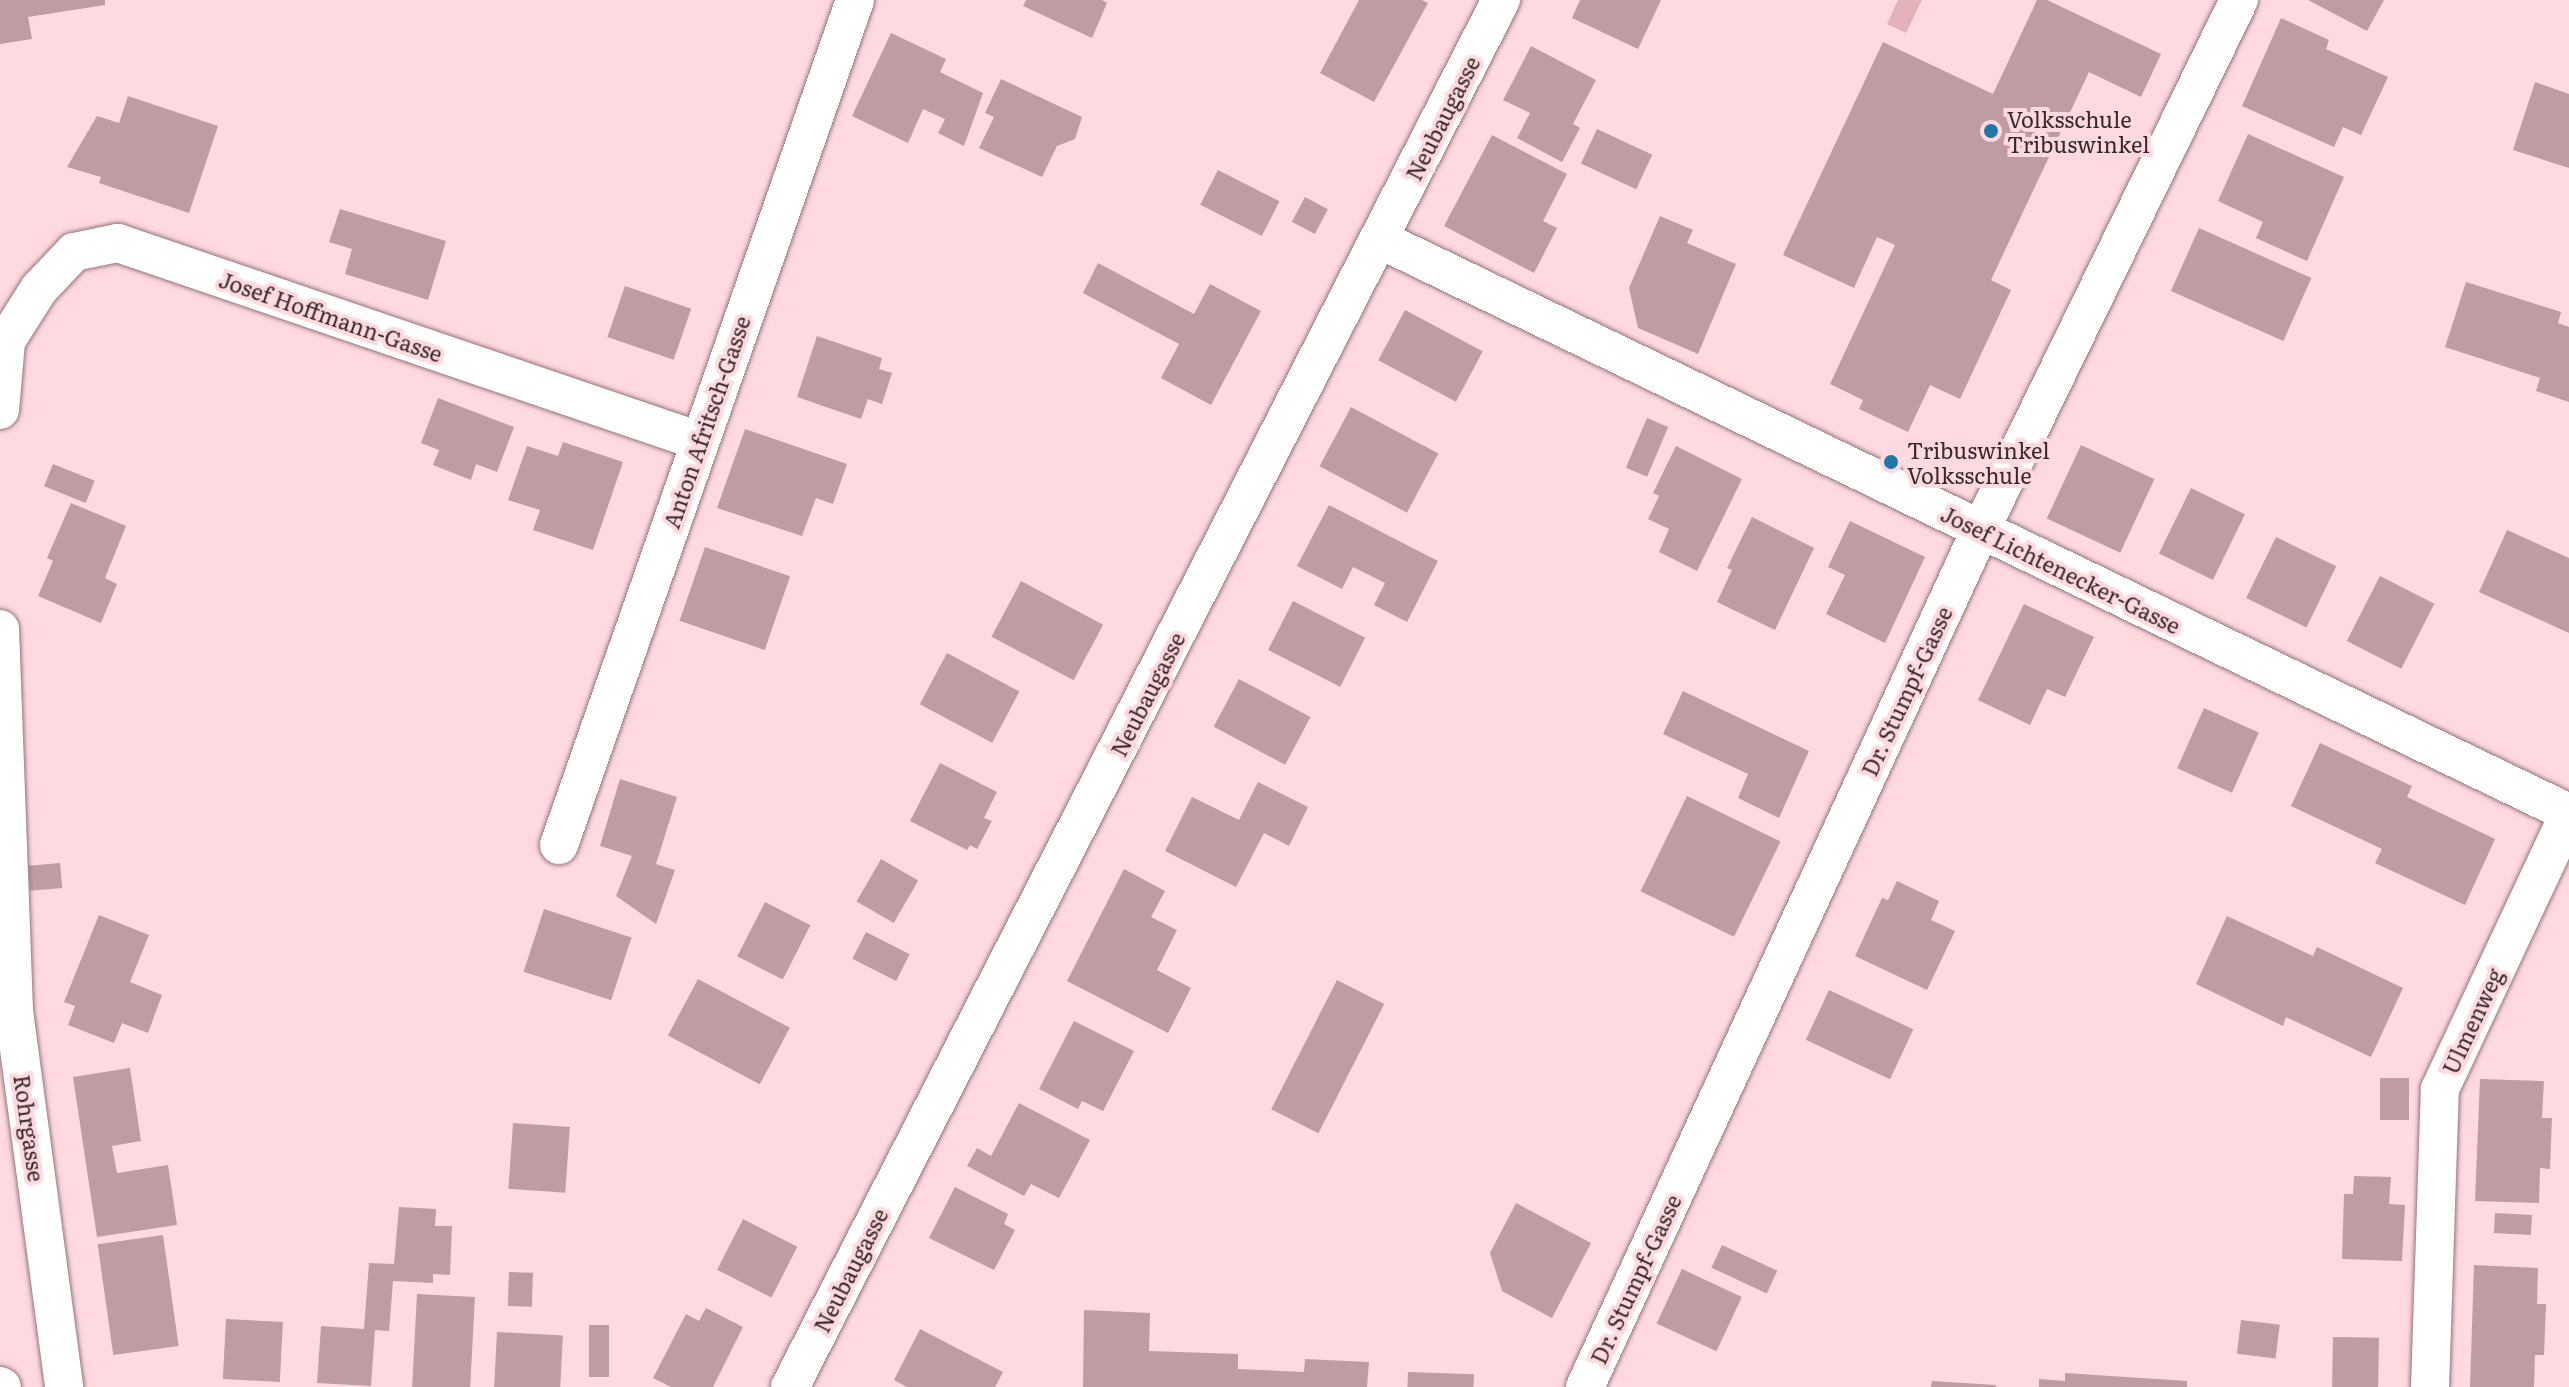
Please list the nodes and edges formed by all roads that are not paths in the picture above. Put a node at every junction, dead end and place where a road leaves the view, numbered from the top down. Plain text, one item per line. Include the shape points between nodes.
1 (855, 0) edge
2 (1501, 0) edge
3 (2239, 0) edge
4 (1381, 240) junction
5 (3, 340) edge
6 (0, 410) edge
7 (699, 441) junction
8 (1980, 531) junction
9 (0, 629) edge
10 (2569, 813) edge
11 (559, 845) dead end
12 (64, 1387) edge
13 (790, 1387) edge
14 (1585, 1387) edge
15 (2430, 1387) edge

1 - 7 street, Anton Afritsch-Gasse
2 - 4 street, Neubaugasse
3 - 8 street, Dr. Stumpf-Gasse
4 - 8 street, Josef Lichtenecker-Gasse
4 - 13 street, Neubaugasse
5 - 6 street
5 - 7 street, Josef Hoffmann-Gasse via 39,289 74,252 118,243
7 - 11 street, Anton Afritsch-Gasse
8 - 10 street, Josef Lichtenecker-Gasse
8 - 14 street, Dr. Stumpf-Gasse
9 - 12 street, Rohrgasse via 14,1011
10 - 15 street, Ulmenweg via 2440,1089

